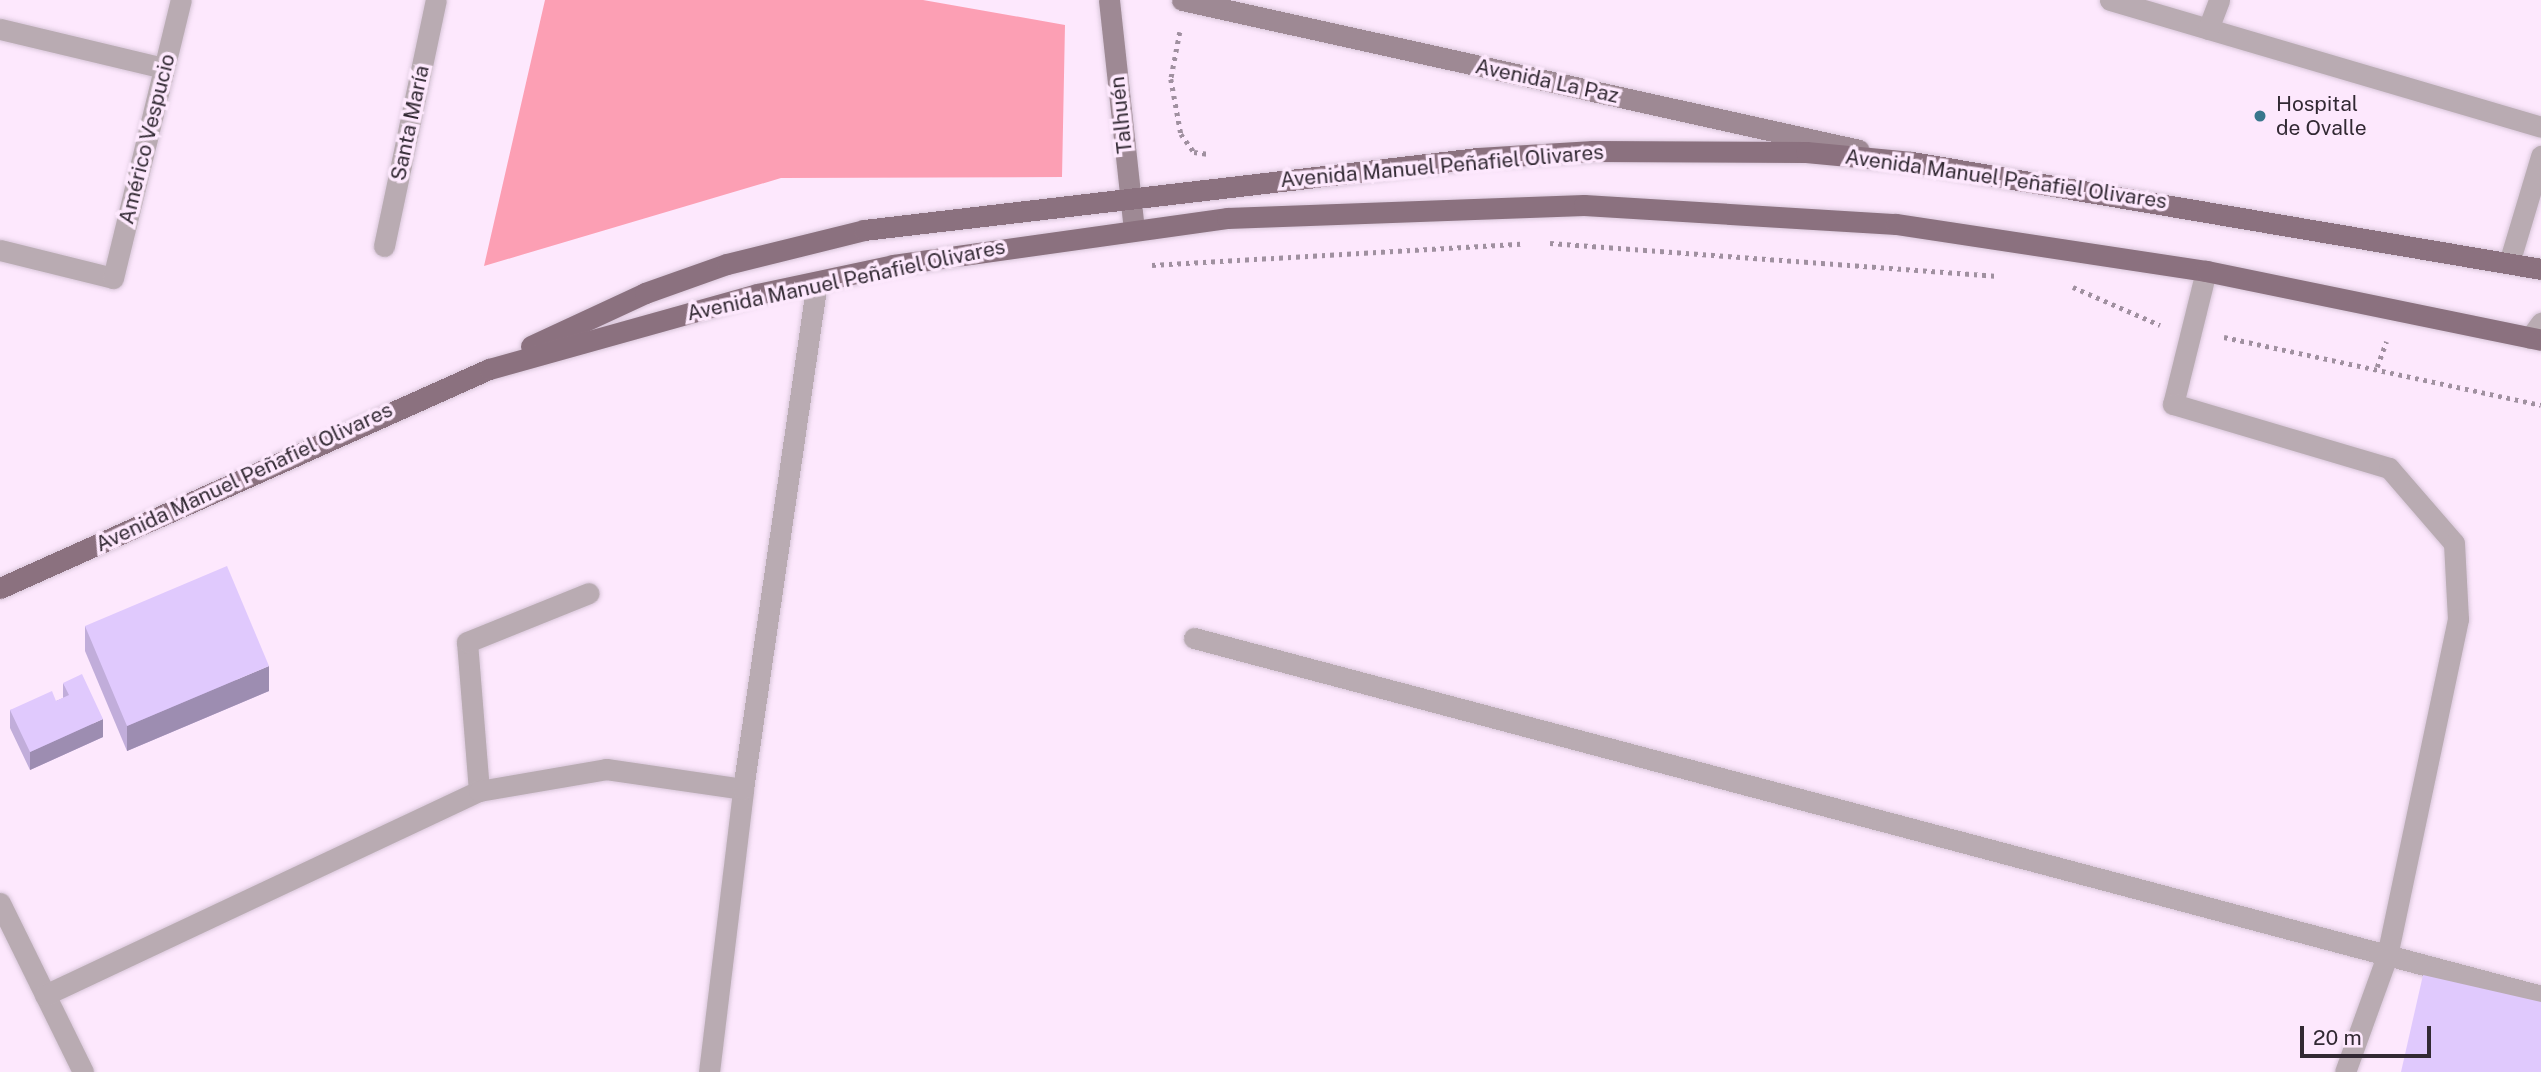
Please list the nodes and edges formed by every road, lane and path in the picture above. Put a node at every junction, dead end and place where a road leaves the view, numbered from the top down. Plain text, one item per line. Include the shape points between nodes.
1 (181, 0) edge
2 (436, 0) edge
3 (1110, 0) edge
4 (1184, 0) edge
5 (2110, 0) edge
6 (2218, 0) edge
7 (0, 29) edge
8 (2208, 29) junction
9 (164, 68) junction
10 (2541, 127) edge
11 (2541, 156) edge
12 (1912, 162) junction
13 (1219, 187) junction
14 (1129, 197) junction
15 (1134, 229) junction
16 (1547, 242) dead end
17 (1533, 243) dead end
18 (384, 246) dead end
19 (0, 250) edge
20 (2509, 263) junction
21 (1138, 266) dead end
22 (2541, 269) edge
23 (2206, 271) junction
24 (2002, 276) dead end
25 (817, 282) junction
26 (2063, 285) dead end
27 (2191, 333) junction
28 (2537, 334) edge
29 (489, 369) junction
30 (2541, 405) edge
31 (0, 588) edge
32 (589, 593) dead end
33 (1194, 638) dead end
34 (743, 789) junction
35 (479, 791) junction
36 (0, 903) edge
37 (2387, 956) junction
38 (45, 995) junction
39 (2541, 996) edge
40 (83, 1072) edge
41 (709, 1072) edge
42 (2345, 1072) edge

1 - 9 street, Américo Vespucio
2 - 18 street, Santa María
3 - 14 main road, Talhuén
4 - 12 main road, Avenida La Paz
4 - 13 path via 1171,79 1181,134 1194,152 1217,155
5 - 8 street
6 - 8 street
7 - 9 street
8 - 10 street
9 - 19 street, Américo Vespucio via 113,278
11 - 20 street
12 - 13 main road, Avenida Manuel Peñafiel Olivares via 1806,152 1593,151
12 - 20 main road, Avenida Manuel Peñafiel Olivares
13 - 14 main road, Avenida Manuel Peñafiel Olivares
14 - 15 main road, Talhuén
14 - 29 main road, Avenida Manuel Peñafiel Olivares via 933,220 795,245 645,293
15 - 23 main road, Avenida Manuel Peñafiel Olivares via 1445,206 1675,208 1896,224
15 - 25 main road, Avenida Manuel Peñafiel Olivares
16 - 24 path
17 - 21 path
20 - 22 main road, Avenida Manuel Peñafiel Olivares
23 - 27 street
23 - 28 main road, Avenida Manuel Peñafiel Olivares
25 - 29 main road, Avenida Manuel Peñafiel Olivares
25 - 34 street
26 - 27 path via 2145,322
27 - 30 path via 2270,342
27 - 37 street via 2173,404 2389,468 2454,543 2458,619
29 - 31 main road, Avenida Manuel Peñafiel Olivares
32 - 35 street via 467,642
33 - 37 street
34 - 35 street via 606,769
34 - 41 street
35 - 38 street
36 - 38 street
37 - 39 street
37 - 42 street
38 - 40 street

